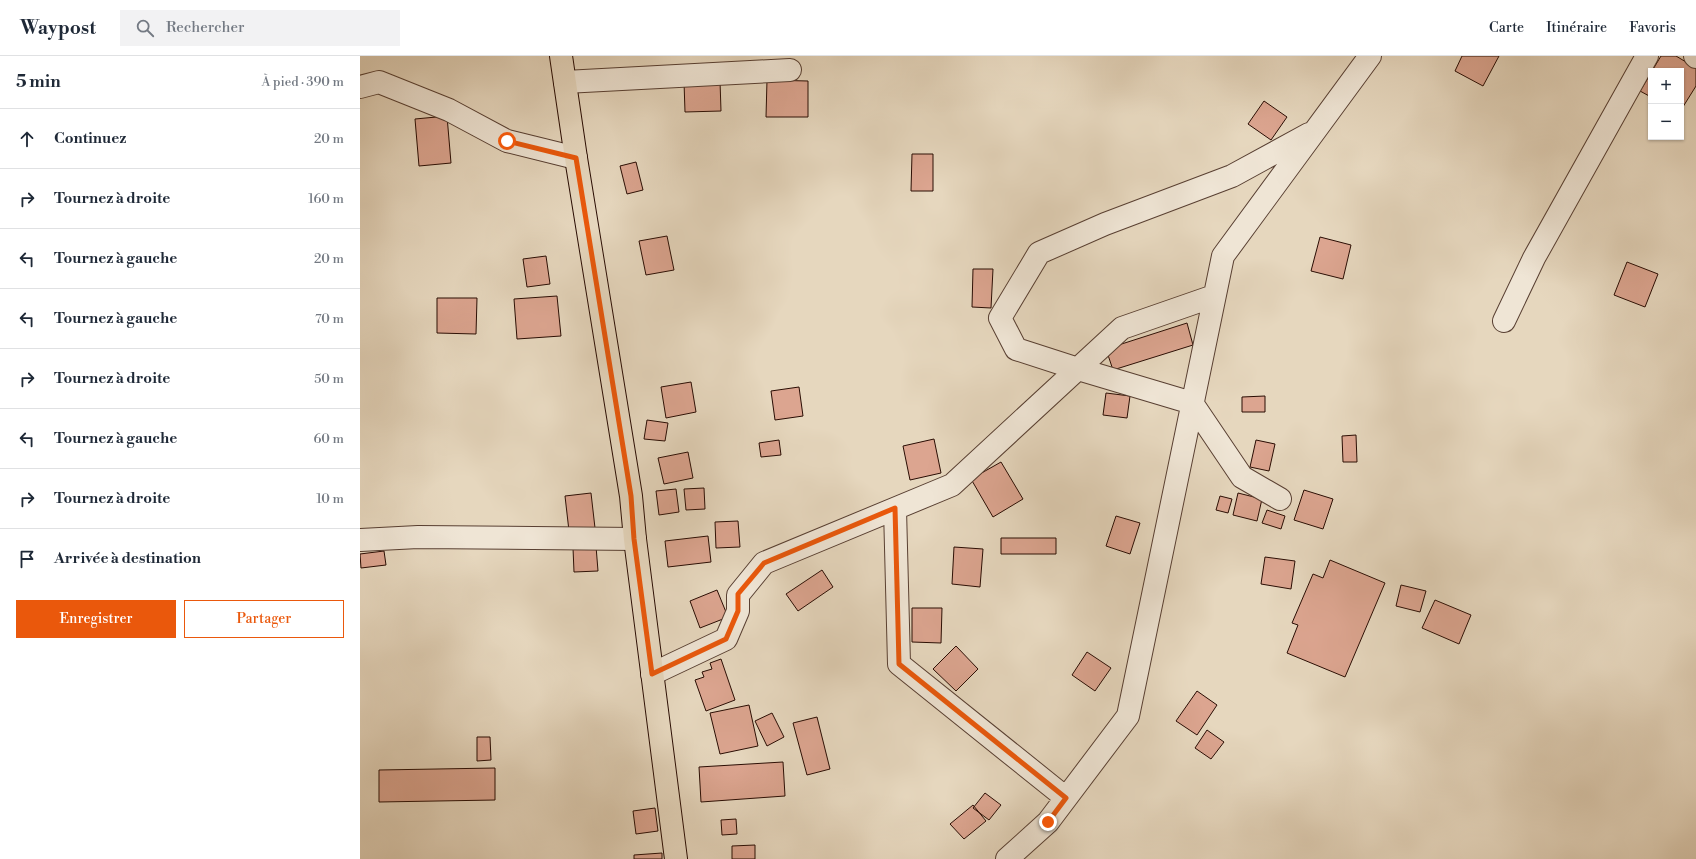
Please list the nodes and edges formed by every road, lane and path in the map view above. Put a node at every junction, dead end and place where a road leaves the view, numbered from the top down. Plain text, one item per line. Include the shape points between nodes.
1 (561, 56) edge
2 (1370, 56) edge
3 (1647, 56) edge
4 (790, 70) dead end
5 (565, 82) junction
6 (360, 87) edge
7 (1316, 130) junction
8 (576, 158) junction
9 (1214, 296) junction
10 (1504, 321) dead end
11 (1078, 369) junction
12 (1192, 403) junction
13 (1280, 499) dead end
14 (895, 508) junction
15 (634, 539) junction
16 (360, 540) edge
17 (652, 674) junction
18 (1066, 798) junction
19 (676, 859) edge
20 (1006, 859) edge

1 - 5 main road
2 - 7 street
3 - 10 street via 1534,258
4 - 5 street
5 - 8 main road
6 - 8 street via 379,82 449,110 507,141
7 - 9 street via 1223,256
7 - 11 street via 1232,176 1105,224 1040,253 1000,318 1016,348
8 - 15 main road via 631,496
9 - 11 street via 1122,328
9 - 12 street
11 - 12 street
11 - 14 street via 952,485
12 - 13 street via 1242,477
12 - 18 street via 1128,716
14 - 17 street via 764,563 738,594 738,611 726,639
14 - 18 street via 899,664
15 - 16 street via 418,537
15 - 17 main road
17 - 19 main road
18 - 20 street via 1048,822

